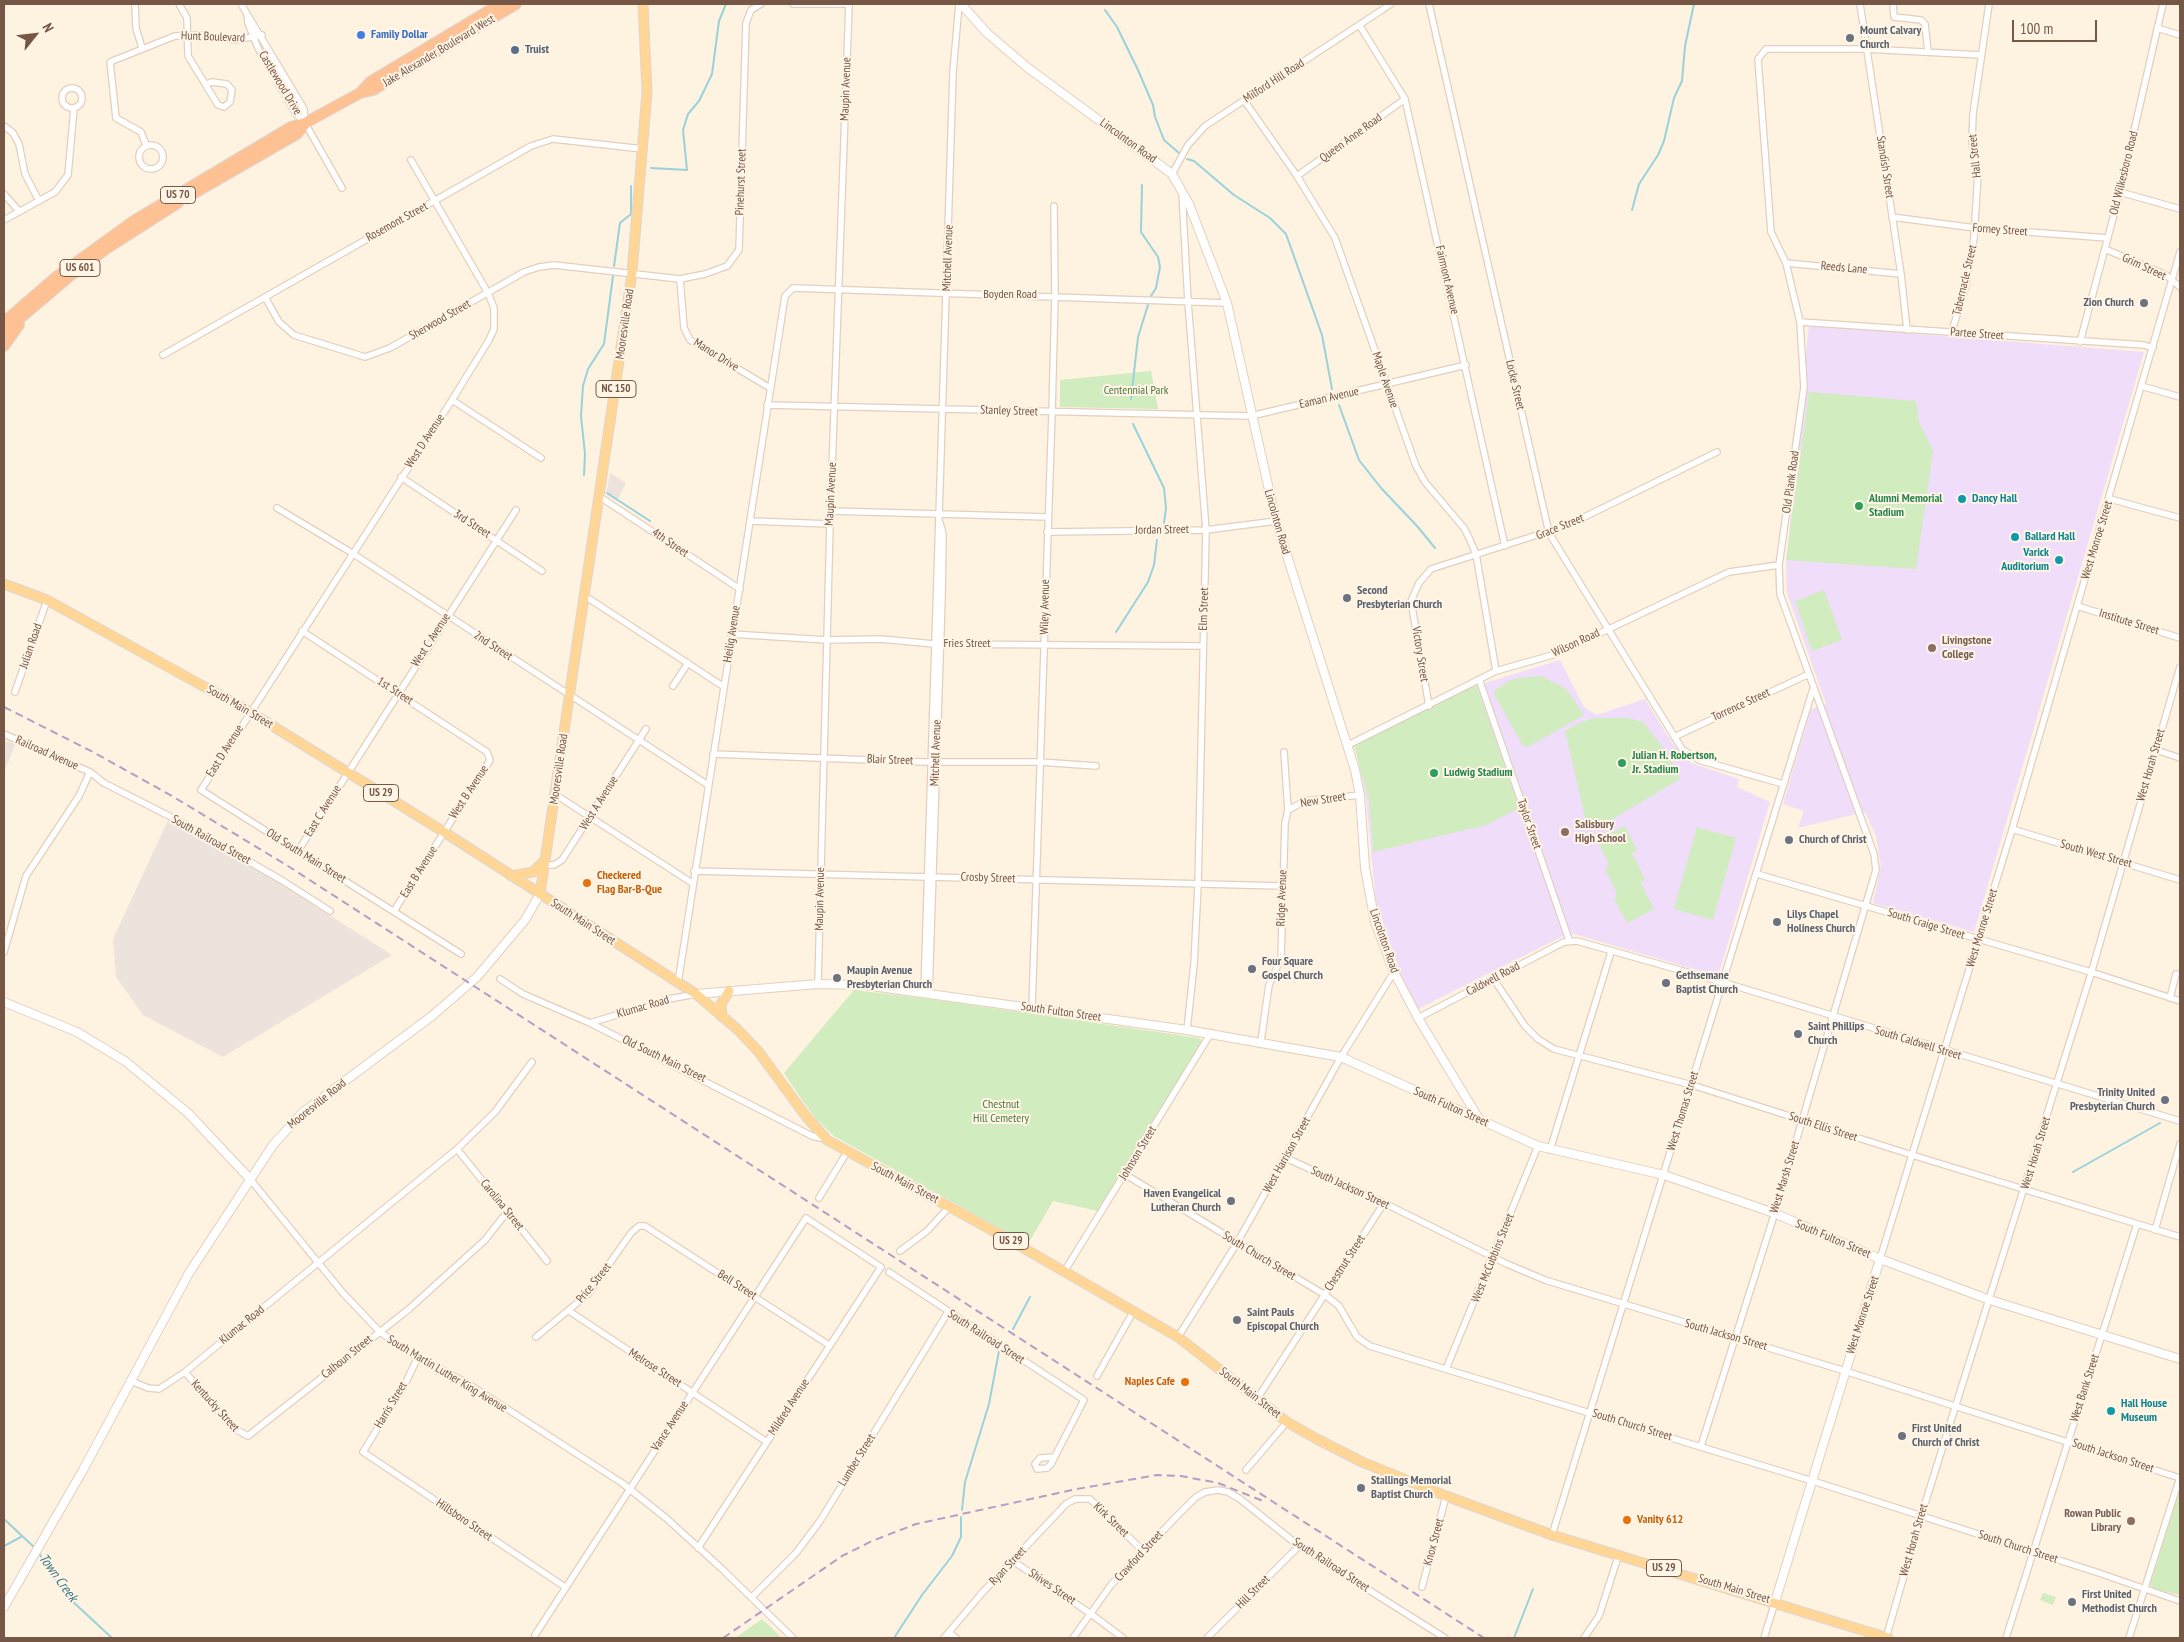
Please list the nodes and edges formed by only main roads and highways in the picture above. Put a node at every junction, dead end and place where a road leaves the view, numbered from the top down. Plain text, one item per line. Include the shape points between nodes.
1 (500, 4) edge
2 (516, 4) edge
3 (643, 4) edge
4 (360, 93) junction
5 (305, 123) junction
6 (163, 212) junction
7 (4, 322) edge
8 (4, 332) edge
9 (4, 346) edge
10 (4, 584) edge
11 (545, 862) junction
12 (512, 876) junction
13 (540, 894) junction
14 (730, 991) road end
15 (722, 1017) junction
16 (1886, 1638) edge

1 - 4 highway, Jake Alexander Boulevard West / US 70 via 370,82
2 - 4 highway, Jake Alexander Boulevard West / US 70 via 373,90
3 - 11 main road, Mooresville Road / NC 150 via 647,92 632,273
4 - 5 highway, Jake Alexander Boulevard West / US 70
5 - 6 highway, Jake Alexander Boulevard West / US 70 via 297,134
5 - 7 highway, Jake Alexander Boulevard West / US 70 via 291,127 132,222 56,277
6 - 8 highway, US 601 via 70,276
6 - 9 highway, US 70 via 65,285 25,319
10 - 12 main road, South Main Street / US 29 via 47,600 250,712
11 - 12 main road via 533,872
11 - 13 main road, Mooresville Road / NC 150
12 - 13 main road, South Main Street / US 29
13 - 15 main road, South Main Street / US 29 via 696,994
14 - 15 main road via 721,1004
15 - 16 main road, South Main Street / US 29 via 758,1051 827,1140 1178,1337 1287,1422 1362,1462 1552,1535

